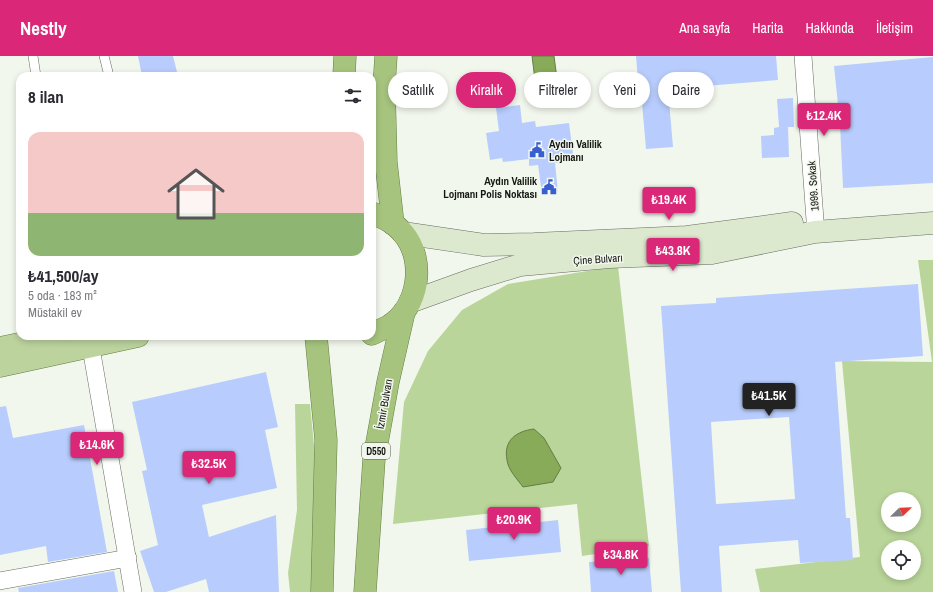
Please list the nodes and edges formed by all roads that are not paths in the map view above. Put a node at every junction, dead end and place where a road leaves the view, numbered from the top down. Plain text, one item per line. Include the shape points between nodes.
1 (33, 56) edge
2 (104, 56) edge
3 (345, 56) edge
4 (386, 56) edge
5 (803, 56) edge
6 (35, 72) edge
7 (108, 72) edge
8 (344, 72) edge
9 (933, 211) edge
10 (376, 215) edge
11 (933, 223) edge
12 (815, 226) junction
13 (398, 229) junction
14 (407, 307) junction
15 (376, 332) edge
16 (38, 340) edge
17 (316, 340) edge
18 (90, 341) edge
19 (0, 348) edge
20 (0, 366) edge
21 (128, 558) junction
22 (0, 582) edge
23 (133, 592) edge
24 (322, 592) edge
25 (365, 592) edge

1 - 6 lane
2 - 7 lane
3 - 8 highway
4 - 13 highway, D550 via 386,162
5 - 12 street, 1999. Sokak
9 - 12 main road, Çine Bulvarı
10 - 13 highway via 388,220
11 - 12 main road, Çine Bulvarı
12 - 13 main road, Çine Bulvarı via 687,237 484,245
12 - 14 main road, Çine Bulvarı via 712,253 609,257 520,265 471,280
13 - 14 highway, D550 via 414,252 418,273 414,294
14 - 15 highway, D550 via 389,326
14 - 25 highway, İzmir Bulvarı / D550 via 388,382 374,460
16 - 19 main road
17 - 24 highway via 326,440
18 - 20 main road
18 - 21 street
21 - 22 street
21 - 23 street

